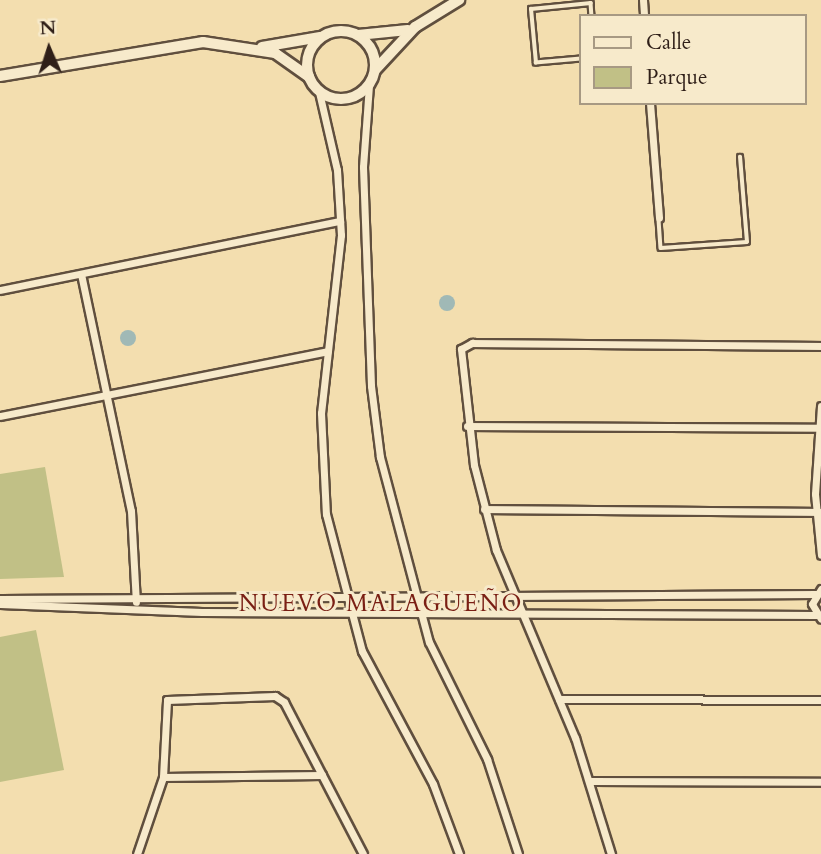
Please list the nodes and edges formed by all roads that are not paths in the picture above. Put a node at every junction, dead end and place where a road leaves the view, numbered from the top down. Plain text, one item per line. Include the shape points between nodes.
1 (459, 0) edge
2 (592, 14) edge
3 (415, 27) junction
4 (357, 35) junction
5 (324, 36) junction
6 (247, 47) junction
7 (580, 59) edge
8 (375, 70) junction
9 (0, 76) edge
10 (309, 77) junction
11 (369, 85) junction
12 (319, 92) junction
13 (650, 105) edge
14 (740, 157) dead end
15 (659, 218) joint
16 (340, 221) junction
17 (81, 274) junction
18 (0, 290) edge
19 (821, 346) edge
20 (328, 351) junction
21 (104, 394) junction
22 (821, 407) edge
23 (0, 416) edge
24 (467, 426) junction
25 (818, 428) junction
26 (484, 509) junction
27 (818, 512) edge
28 (821, 555) edge
29 (818, 591) edge
30 (342, 595) junction
31 (414, 595) junction
32 (512, 595) junction
33 (135, 598) junction
34 (0, 602) edge
35 (136, 609) junction
36 (346, 610) junction
37 (519, 611) junction
38 (419, 612) junction
39 (818, 617) edge
40 (559, 698) junction
41 (821, 700) edge
42 (322, 775) junction
43 (163, 777) junction
44 (590, 781) junction
45 (821, 782) edge
46 (137, 854) edge
47 (363, 854) edge
48 (460, 854) edge
49 (518, 854) edge
50 (611, 854) edge

1 - 3 main road
2 - 7 lane via 591,3 531,9 536,63
3 - 4 main road via 391,36
3 - 8 main road
4 - 5 main road
4 - 8 main road via 372,50
5 - 6 main road
5 - 10 main road via 309,54
6 - 9 main road via 180,44
6 - 10 main road via 284,57
8 - 11 main road
10 - 12 main road
11 - 12 main road via 345,99
11 - 31 street via 362,123 373,410
12 - 16 street
13 - 15 street
14 - 15 lane via 747,242 661,248
16 - 17 street
16 - 20 street
17 - 18 street
17 - 21 street
19 - 24 street via 472,343 459,355
20 - 21 street
20 - 30 street via 321,465
21 - 23 street
21 - 33 street via 132,521
22 - 25 street
24 - 25 street
24 - 26 street
25 - 27 street
26 - 27 street
26 - 32 street
27 - 28 street
29 - 32 street
29 - 39 street
30 - 31 street
30 - 33 street
30 - 36 street
31 - 32 street
31 - 38 street
32 - 37 street
33 - 34 street
33 - 35 street
34 - 35 street
35 - 36 street
36 - 38 street
36 - 48 street via 372,675 433,784
37 - 38 street
37 - 39 street
37 - 40 street
38 - 49 street via 487,759
40 - 41 street
40 - 44 street
42 - 43 street
42 - 43 street via 280,697 206,696 167,700
42 - 47 street
43 - 46 street
44 - 45 street
44 - 50 street

